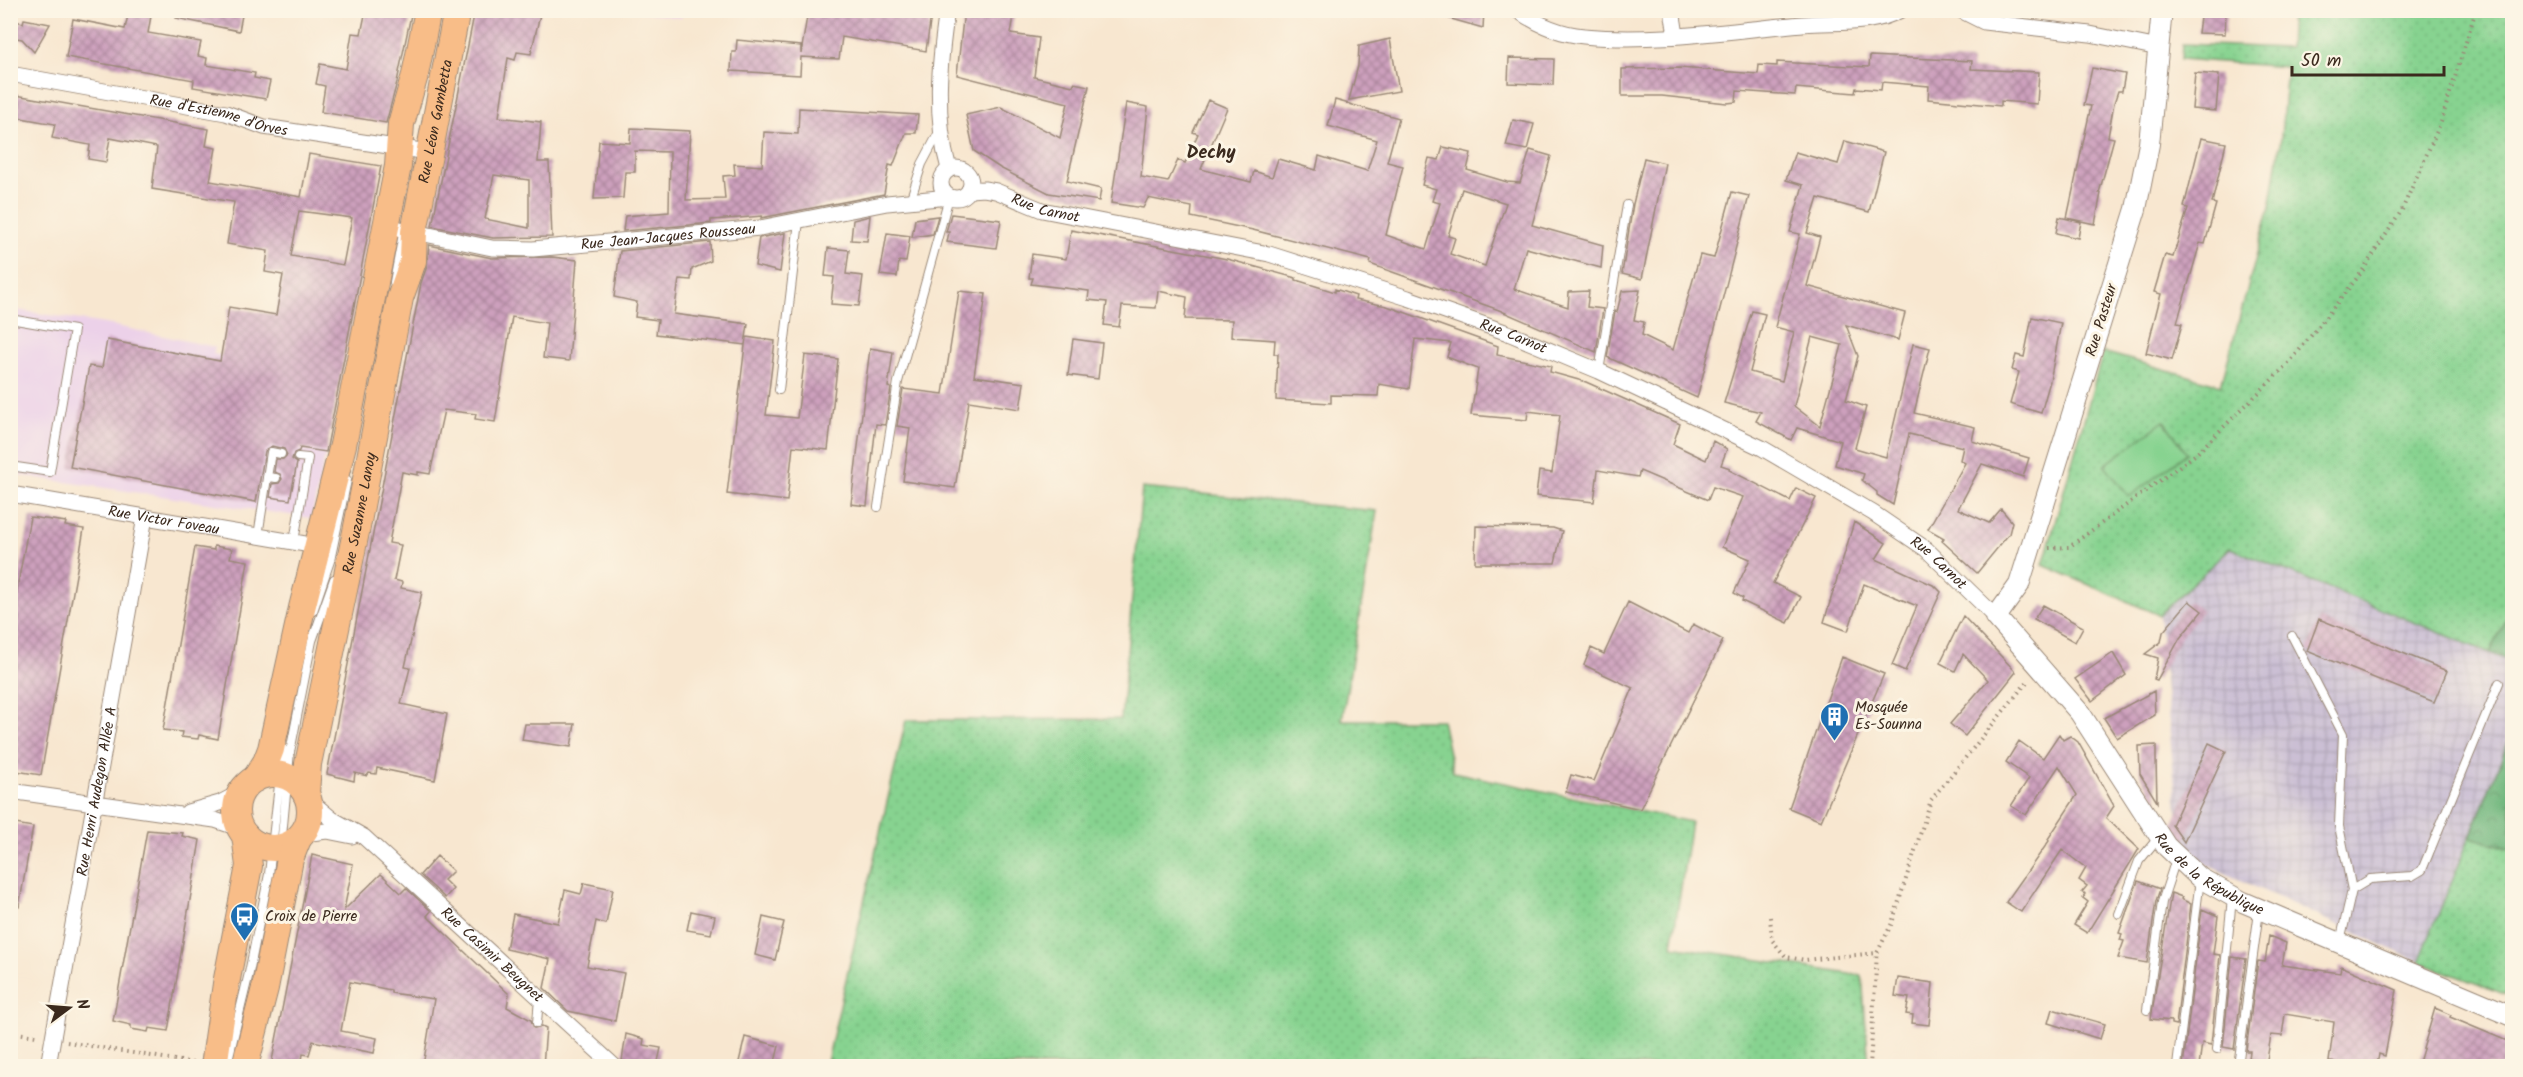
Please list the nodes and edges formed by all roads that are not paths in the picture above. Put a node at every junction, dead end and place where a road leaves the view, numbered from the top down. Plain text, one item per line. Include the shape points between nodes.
1 (457, 10) edge
2 (947, 10) edge
3 (1517, 10) edge
4 (1672, 10) edge
5 (1901, 10) edge
6 (1960, 10) edge
7 (2162, 10) edge
8 (430, 22) edge
9 (1676, 35) junction
10 (2159, 48) junction
11 (10, 74) edge
12 (423, 79) dead end
13 (940, 130) junction
14 (414, 149) junction
15 (949, 170) junction
16 (969, 190) junction
17 (949, 197) junction
18 (910, 201) junction
19 (1627, 205) dead end
20 (800, 221) junction
21 (400, 227) junction
22 (10, 319) edge
23 (368, 368) dead end
24 (1599, 371) junction
25 (779, 390) dead end
26 (281, 454) dead end
27 (298, 457) dead end
28 (11, 466) edge
29 (349, 467) dead end
30 (267, 477) junction
31 (276, 478) dead end
32 (293, 481) dead end
33 (304, 483) junction
34 (355, 489) dead end
35 (10, 494) edge
36 (290, 497) dead end
37 (301, 499) junction
38 (878, 507) dead end
39 (145, 517) junction
40 (258, 536) junction
41 (306, 544) junction
42 (337, 571) dead end
43 (1996, 617) junction
44 (2292, 636) dead end
45 (2499, 683) dead end
46 (265, 781) junction
47 (10, 791) edge
48 (307, 796) junction
49 (94, 804) junction
50 (170, 813) junction
51 (243, 832) junction
52 (2159, 837) junction
53 (288, 842) junction
54 (369, 843) junction
55 (2176, 858) junction
56 (2200, 878) junction
57 (2352, 890) junction
58 (2232, 897) junction
59 (2259, 909) junction
60 (2119, 914) dead end
61 (2340, 944) junction
62 (539, 998) junction
63 (2147, 1010) dead end
64 (2512, 1016) edge
65 (537, 1023) dead end
66 (2217, 1049) dead end
67 (48, 1066) edge
68 (207, 1066) edge
69 (226, 1066) edge
70 (234, 1066) edge
71 (245, 1066) edge
72 (614, 1066) edge
73 (2177, 1066) edge
74 (2238, 1066) edge

1 - 14 main road, Rue Léon Gambetta
2 - 13 street via 939,84
3 - 9 street via 1552,29 1583,36
4 - 9 street
5 - 9 street via 1885,18 1861,22
6 - 10 street via 1984,22 2090,34
7 - 10 street, Rue Pasteur
8 - 12 lane
8 - 14 main road, Rue Léon Gambetta via 401,124
10 - 43 street, Rue Pasteur via 2149,144 2136,209 2019,585
11 - 14 street, Rue d'Estienne d'Orves via 226,113 264,127
13 - 15 street
13 - 18 lane via 922,164
14 - 21 main road, Rue Léon Gambetta
15 - 16 street via 958,168 966,172 971,180
15 - 17 street via 941,181 942,190
16 - 17 street via 961,197
16 - 24 street, Rue Carnot via 996,191 1042,210 1269,254 1508,333
17 - 18 street, Rue Jean-Jacques Rousseau
17 - 38 lane via 898,382
18 - 20 street, Rue Jean-Jacques Rousseau
19 - 24 lane
20 - 21 street, Rue Jean-Jacques Rousseau via 743,230 518,249 492,248
20 - 25 lane
21 - 23 lane
21 - 34 lane
21 - 41 main road, Rue Suzanne Lanoy via 344,445
21 - 48 main road, Rue Suzanne Lanoy via 413,261 400,298 310,755
22 - 28 lane via 74,330 50,472
24 - 43 street, Rue Carnot via 1762,448 1873,513 1926,549
26 - 30 lane via 271,452
27 - 33 lane via 308,458
29 - 46 lane via 330,561
30 - 31 lane
30 - 40 lane via 269,494
32 - 33 lane
33 - 37 lane
35 - 39 street, Rue Victor Foveau
36 - 37 lane
37 - 41 lane
39 - 40 street, Rue Victor Foveau
39 - 49 street, Rue Henri Audegon Allée A
40 - 41 street, Rue Victor Foveau
41 - 46 main road, Rue Suzanne Lanoy
42 - 46 lane
43 - 52 street, Rue de la République via 2090,726
44 - 57 lane via 2343,734 2339,826
45 - 57 lane via 2422,870 2412,876 2370,879
46 - 48 main road via 296,782
46 - 50 street via 211,807
46 - 51 main road via 236,810
46 - 53 lane
47 - 49 street
48 - 53 main road, Rue Suzanne Lanoy via 310,814
48 - 54 street, Rue Casimir Beugnet via 332,819
49 - 50 street
49 - 67 street, Rue Henri Audegon Allée A
50 - 51 street via 215,820
51 - 53 main road via 259,846
51 - 68 main road via 249,866
52 - 55 street, Rue de la République
52 - 60 lane via 2139,861
53 - 54 street, Rue Casimir Beugnet via 320,830
53 - 69 lane
53 - 70 lane
53 - 71 main road, Rue Suzanne Lanoy via 290,859
54 - 62 street, Rue Casimir Beugnet
55 - 56 street, Rue de la République
55 - 63 lane via 2162,902
56 - 58 street, Rue de la République
56 - 73 lane
57 - 61 lane
58 - 59 street, Rue de la République
58 - 66 lane
59 - 61 street, Rue de la République
59 - 74 lane
61 - 64 street, Rue de la République
62 - 65 lane
62 - 72 street, Rue Casimir Beugnet

